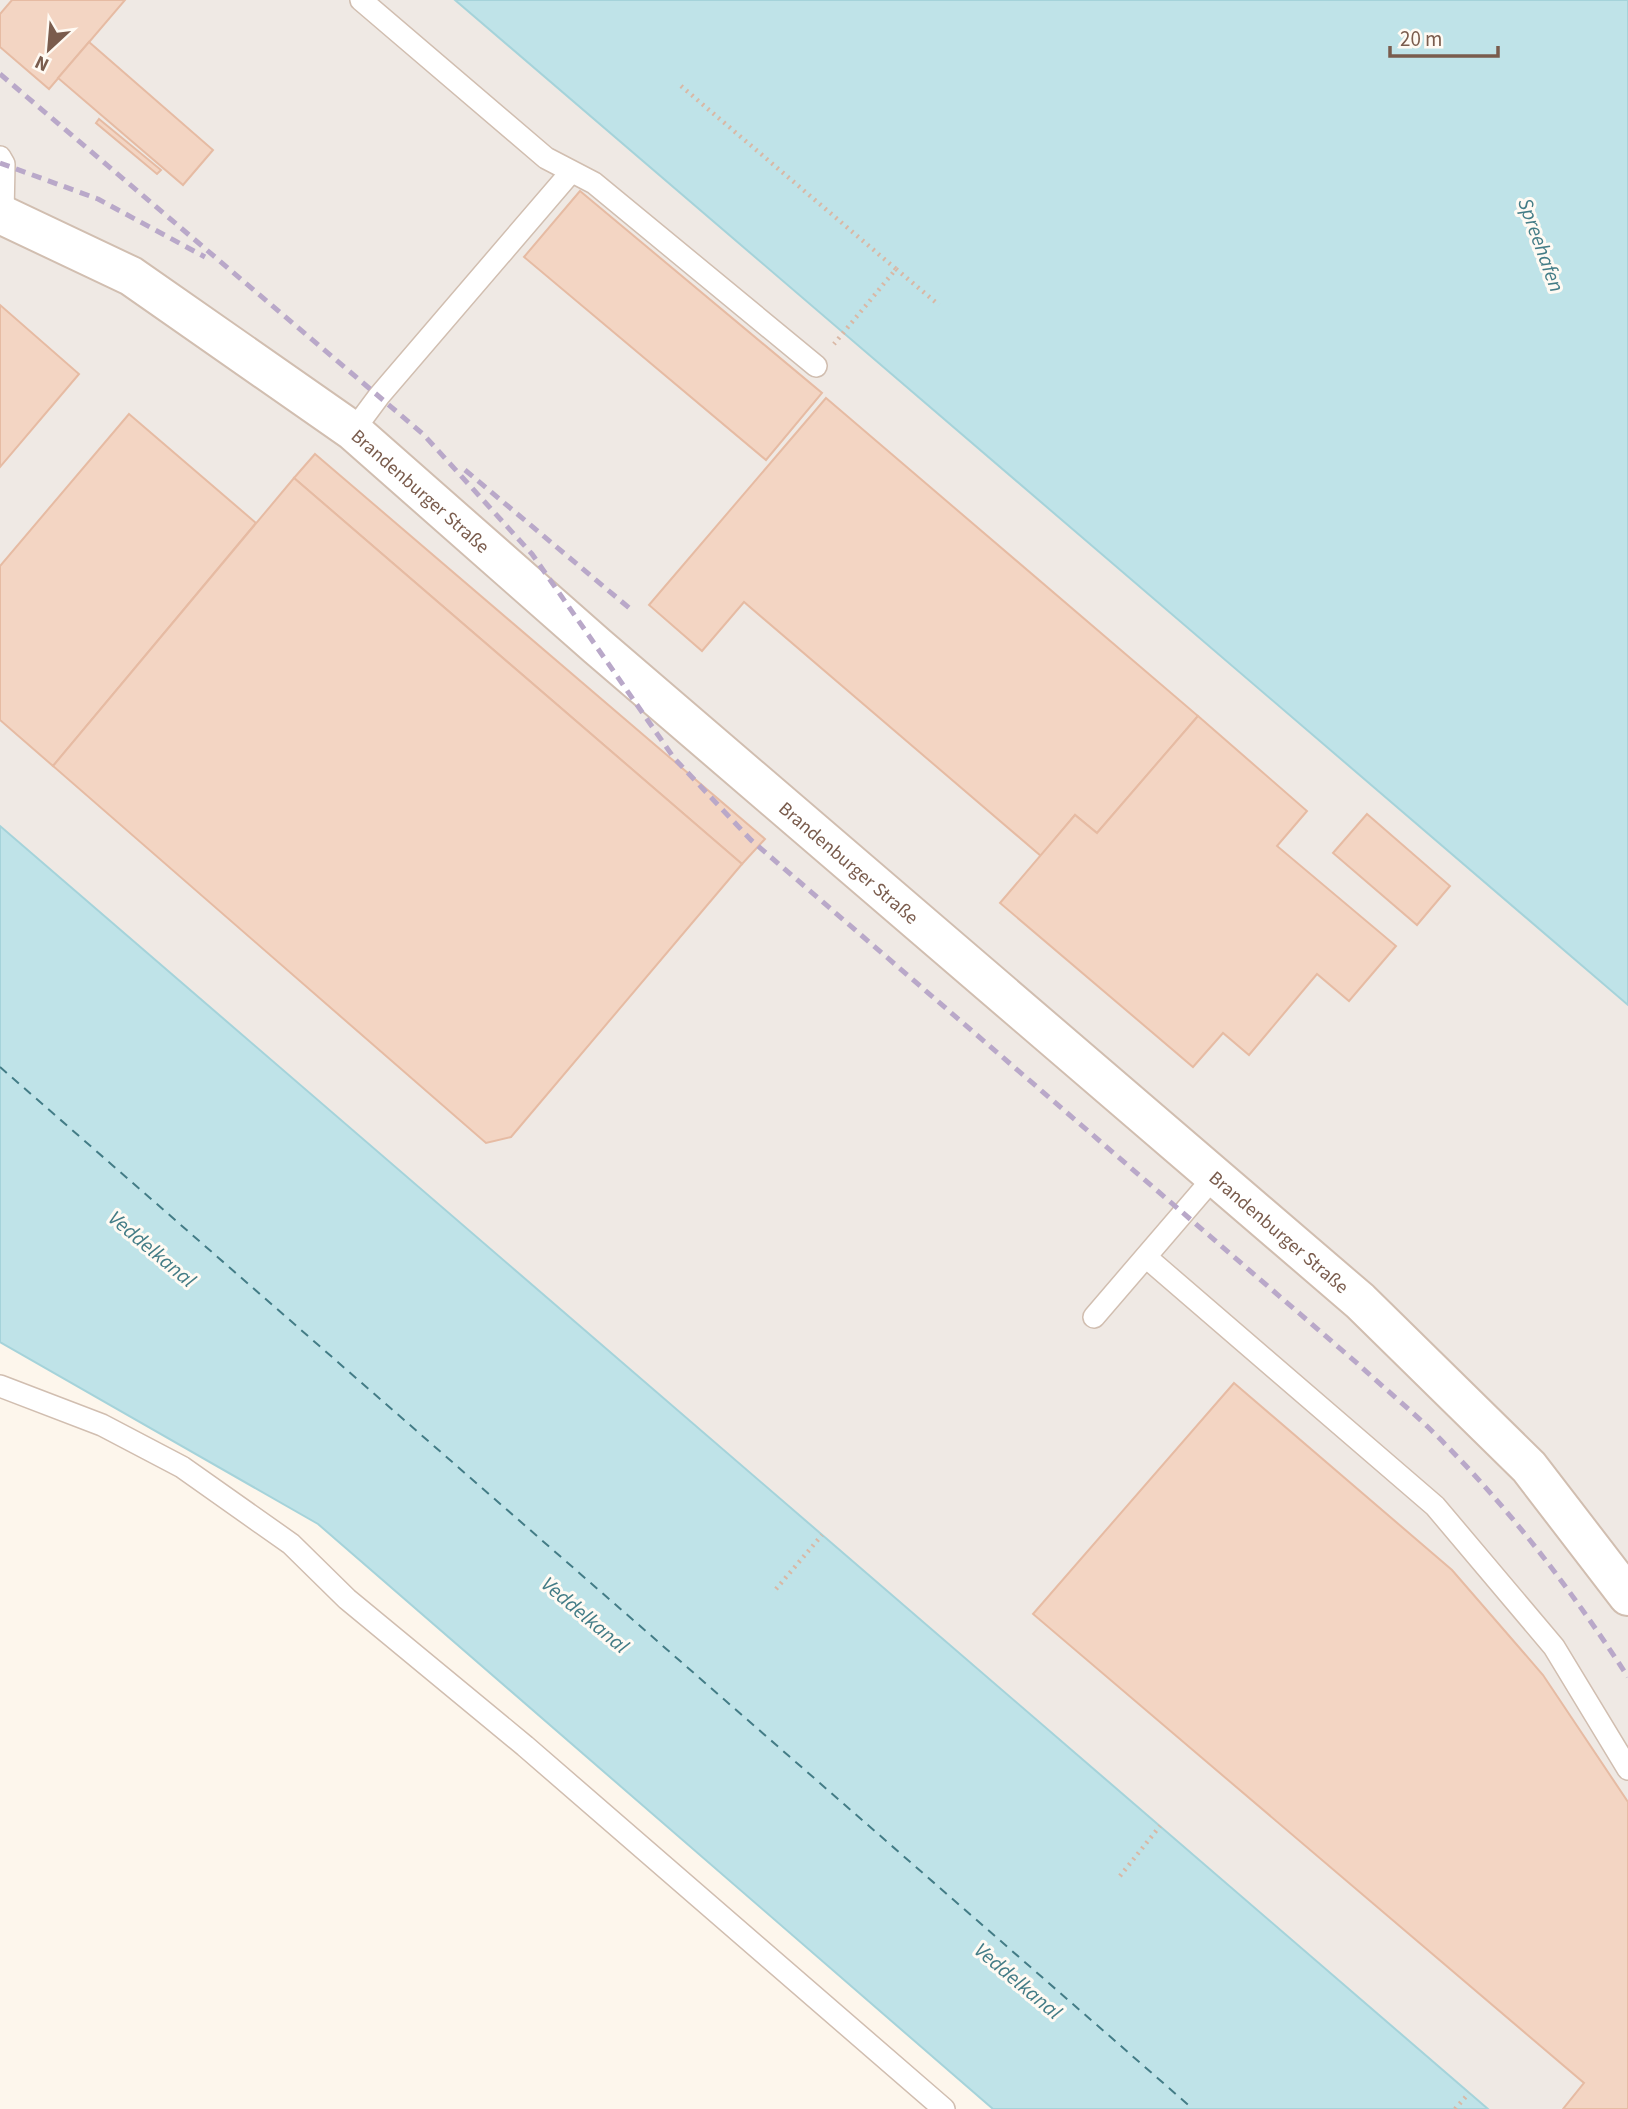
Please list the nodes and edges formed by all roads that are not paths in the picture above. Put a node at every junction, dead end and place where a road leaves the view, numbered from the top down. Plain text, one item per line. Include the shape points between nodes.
1 (361, 0) edge
2 (0, 157) edge
3 (571, 172) junction
4 (1, 214) edge
5 (816, 366) road end
6 (353, 431) junction
7 (1215, 1177) junction
8 (1146, 1256) junction
9 (1094, 1317) dead end
10 (0, 1386) edge
11 (1628, 1596) edge
12 (1628, 1769) edge
13 (944, 2109) edge

1 - 3 lane via 545,158
2 - 4 lane via 4,164
3 - 5 lane via 594,183
3 - 6 lane
4 - 6 street, Brandenburger Straße via 131,276
6 - 7 street, Brandenburger Straße
7 - 8 lane
7 - 11 street, Brandenburger Straße via 1360,1301 1528,1467
8 - 9 lane
8 - 12 lane via 1435,1506 1554,1647
10 - 13 lane via 102,1425 183,1467 292,1544 347,1599

